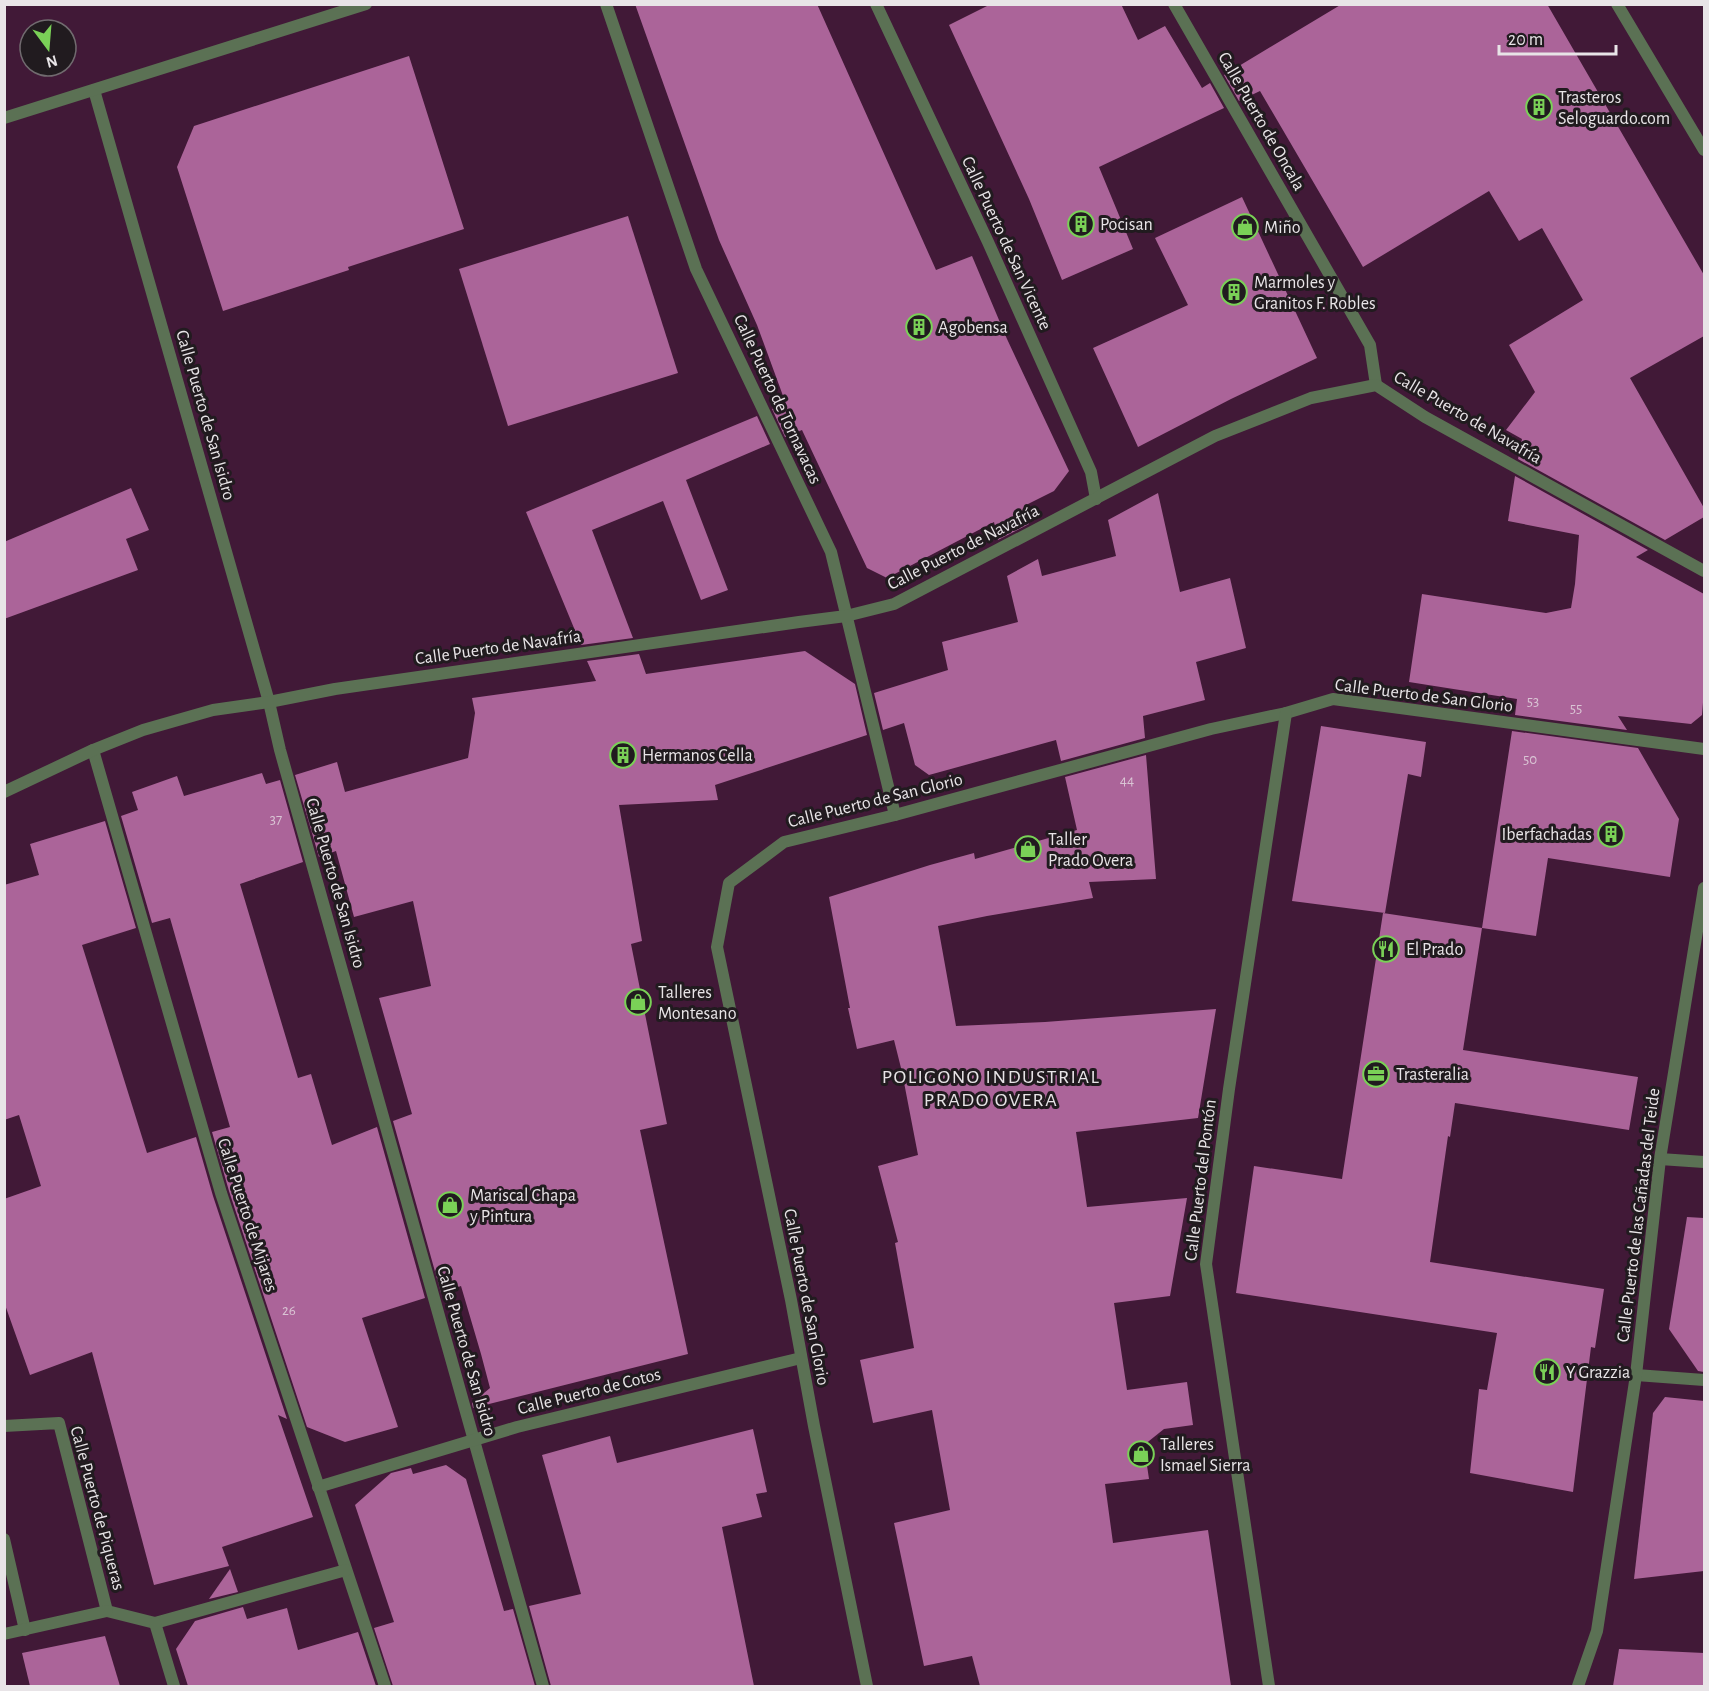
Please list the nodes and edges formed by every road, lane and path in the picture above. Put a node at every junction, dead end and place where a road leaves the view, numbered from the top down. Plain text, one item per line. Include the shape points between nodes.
1 (366, 4) edge
2 (606, 4) edge
3 (876, 4) edge
4 (1174, 4) edge
5 (1617, 4) edge
6 (94, 90) junction
7 (4, 118) edge
8 (1704, 150) edge
9 (1376, 385) junction
10 (1096, 499) junction
11 (1704, 571) edge
12 (846, 616) junction
13 (269, 702) junction
14 (1286, 713) junction
15 (1704, 749) edge
16 (93, 750) junction
17 (4, 792) edge
18 (895, 815) junction
19 (1704, 888) edge
20 (1660, 1159) junction
21 (1704, 1162) edge
22 (801, 1358) junction
23 (1636, 1375) junction
24 (1704, 1380) edge
25 (4, 1426) edge
26 (473, 1440) junction
27 (318, 1487) junction
28 (4, 1539) edge
29 (346, 1570) junction
30 (107, 1611) junction
31 (154, 1623) junction
32 (25, 1630) junction
33 (4, 1634) edge
34 (174, 1686) edge
35 (385, 1686) edge
36 (543, 1686) edge
37 (867, 1686) edge
38 (1269, 1686) edge
39 (1578, 1686) edge

1 - 6 street
2 - 12 street, Calle Puerto de Tornavacas via 696,269 831,552
3 - 10 street, Calle Puerto de San Vicente via 1090,472
4 - 9 street, Calle Puerto de Oncala via 1370,345
5 - 8 street
6 - 7 street
6 - 13 street, Calle Puerto de San Isidro
9 - 10 street, Calle Puerto de Navafría via 1311,398 1215,435
9 - 11 street, Calle Puerto de Navafría via 1425,417
10 - 12 street, Calle Puerto de Navafría via 894,604
12 - 13 street, Calle Puerto de Navafría via 335,689
12 - 18 street, Calle Puerto de Tornavacas
13 - 16 street, Calle Puerto de Navafría via 213,710 143,730
13 - 26 street, Calle Puerto de San Isidro
14 - 15 street, Calle Puerto de San Glorio via 1333,699
14 - 18 street, Calle Puerto de San Glorio via 1211,729
14 - 38 street, Calle Puerto del Pontón via 1206,1264
16 - 17 street, Calle Puerto de Navafría
16 - 27 street, Calle Puerto de Mijares via 221,1193
18 - 22 street, Calle Puerto de San Glorio via 784,842 729,883 717,947
19 - 20 street, Calle Puerto de las Cañadas del Teide
20 - 21 street
20 - 23 street, Calle Puerto de las Cañadas del Teide
22 - 26 street, Calle Puerto de Cotos
22 - 37 street, Calle Puerto de San Glorio
23 - 24 street
23 - 39 street, Calle Puerto de las Cañadas del Teide via 1597,1631
25 - 30 street, Calle Puerto de Piqueras via 59,1423
26 - 27 street, Calle Puerto de Cotos
26 - 36 street, Calle Puerto de San Isidro
27 - 29 street, Calle Puerto de Mijares
28 - 32 street
29 - 31 street
29 - 35 street, Calle Puerto de Mijares
30 - 31 street, Calle Puerto de Piqueras
30 - 32 street
31 - 34 street
32 - 33 street

